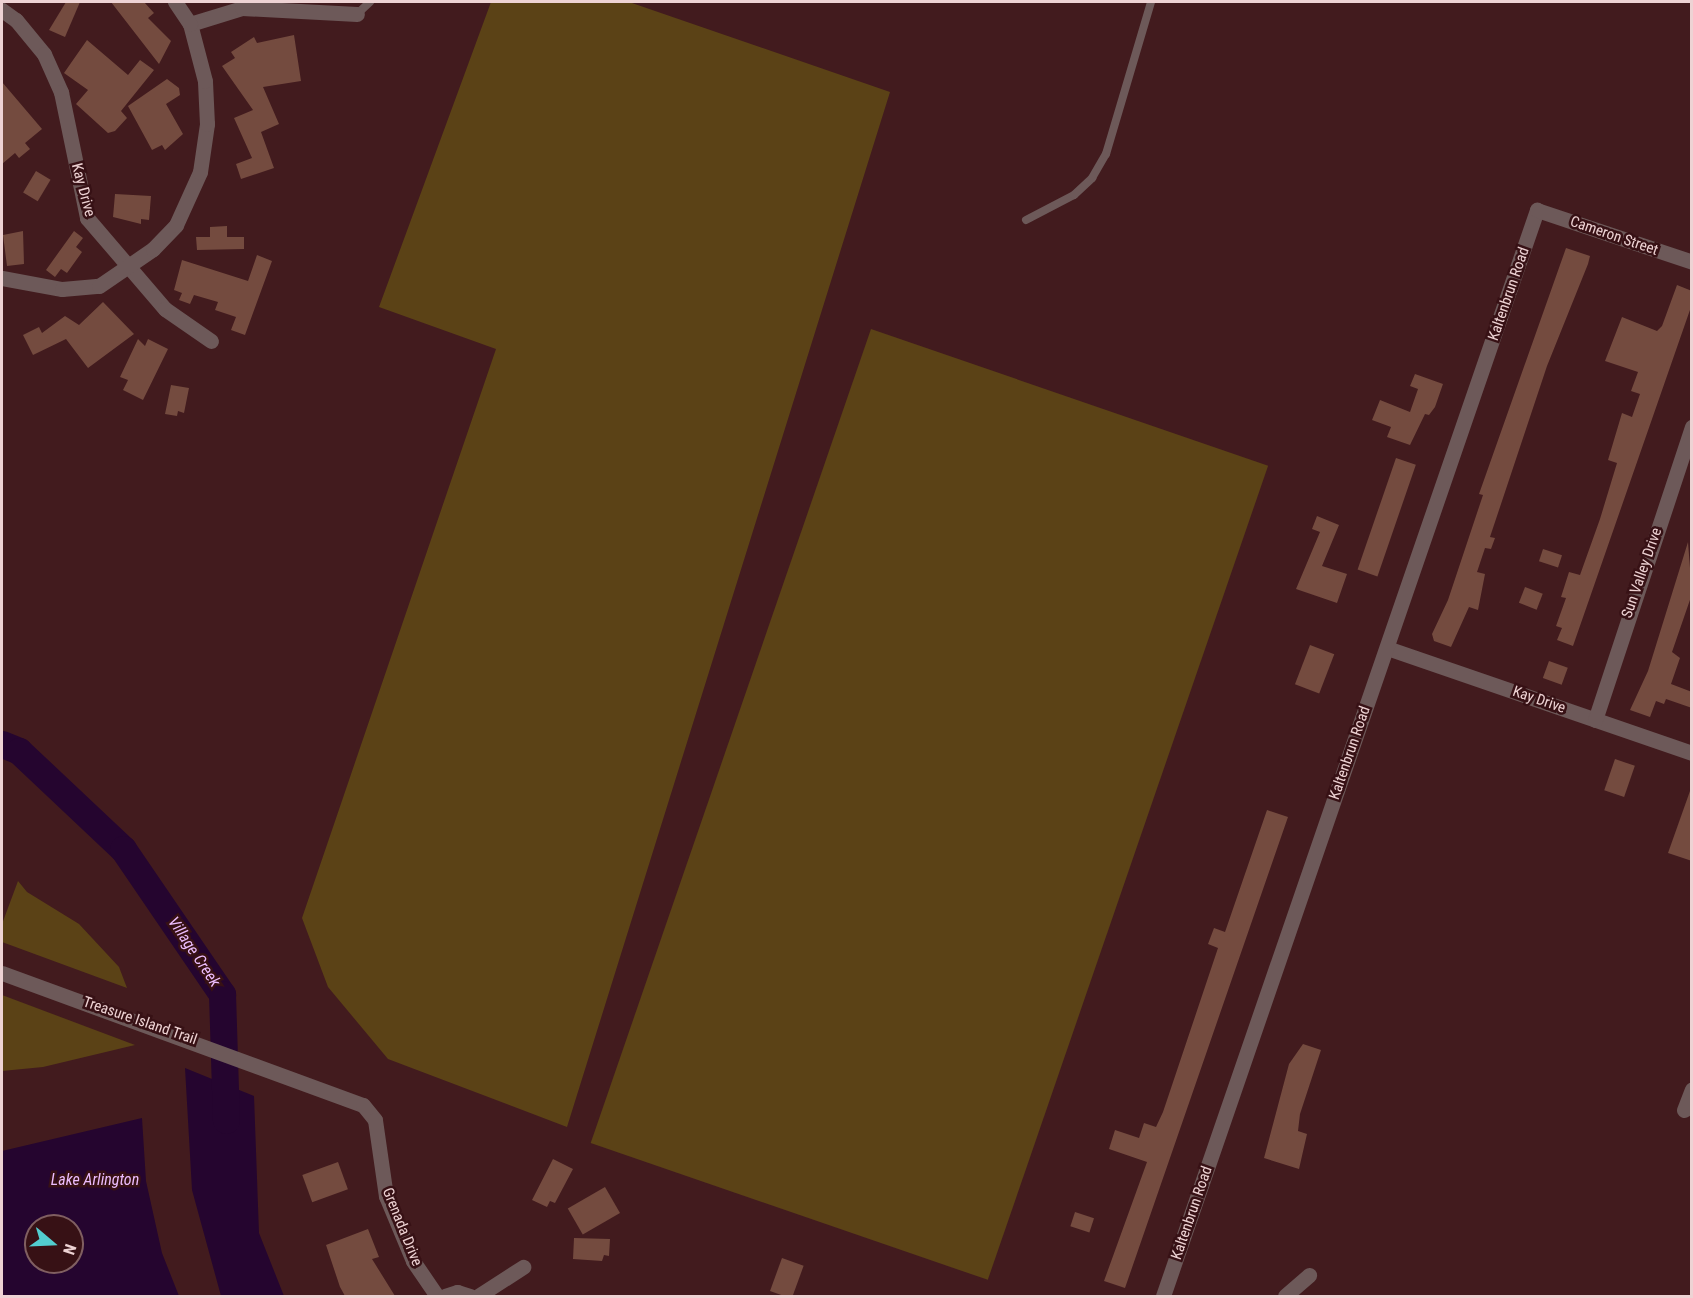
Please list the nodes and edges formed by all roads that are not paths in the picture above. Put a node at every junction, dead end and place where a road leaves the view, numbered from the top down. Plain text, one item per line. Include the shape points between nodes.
1 (175, 2) edge
2 (370, 2) edge
3 (1151, 2) edge
4 (2, 10) edge
5 (357, 14) joint
6 (190, 24) junction
7 (1537, 210) joint
8 (1026, 220) dead end
9 (1692, 262) edge
10 (129, 265) junction
11 (2, 278) edge
12 (211, 341) dead end
13 (1692, 427) edge
14 (1387, 648) junction
15 (1594, 720) junction
16 (1692, 753) edge
17 (2, 973) edge
18 (278, 1071) joint
19 (1692, 1089) edge
20 (1684, 1110) dead end
21 (523, 1267) dead end
22 (1309, 1275) dead end
23 (437, 1296) edge
24 (445, 1296) edge
25 (470, 1296) edge
26 (478, 1296) edge
27 (1163, 1296) edge
28 (1285, 1296) edge

1 - 6 street
2 - 5 lane
3 - 8 lane via 1106,154 1092,178 1074,195
4 - 10 street, Kay Drive via 16,20 44,54 61,92 87,218
5 - 6 street via 242,9
6 - 10 street via 204,81 207,113 200,172 176,225
7 - 9 street, Cameron Street
7 - 14 street, Kaltenbrun Road
10 - 11 street via 99,286 62,290
10 - 12 street, Kay Drive via 165,309
13 - 15 street, Sun Valley Drive
14 - 15 street, Kay Drive
14 - 27 street, Kaltenbrun Road
15 - 16 street, Kay Drive
17 - 18 street, Treasure Island Trail
18 - 23 street, Grenada Drive via 363,1105 375,1120 386,1196 413,1261
19 - 20 street
21 - 26 street
22 - 28 street
24 - 25 street via 457,1292

